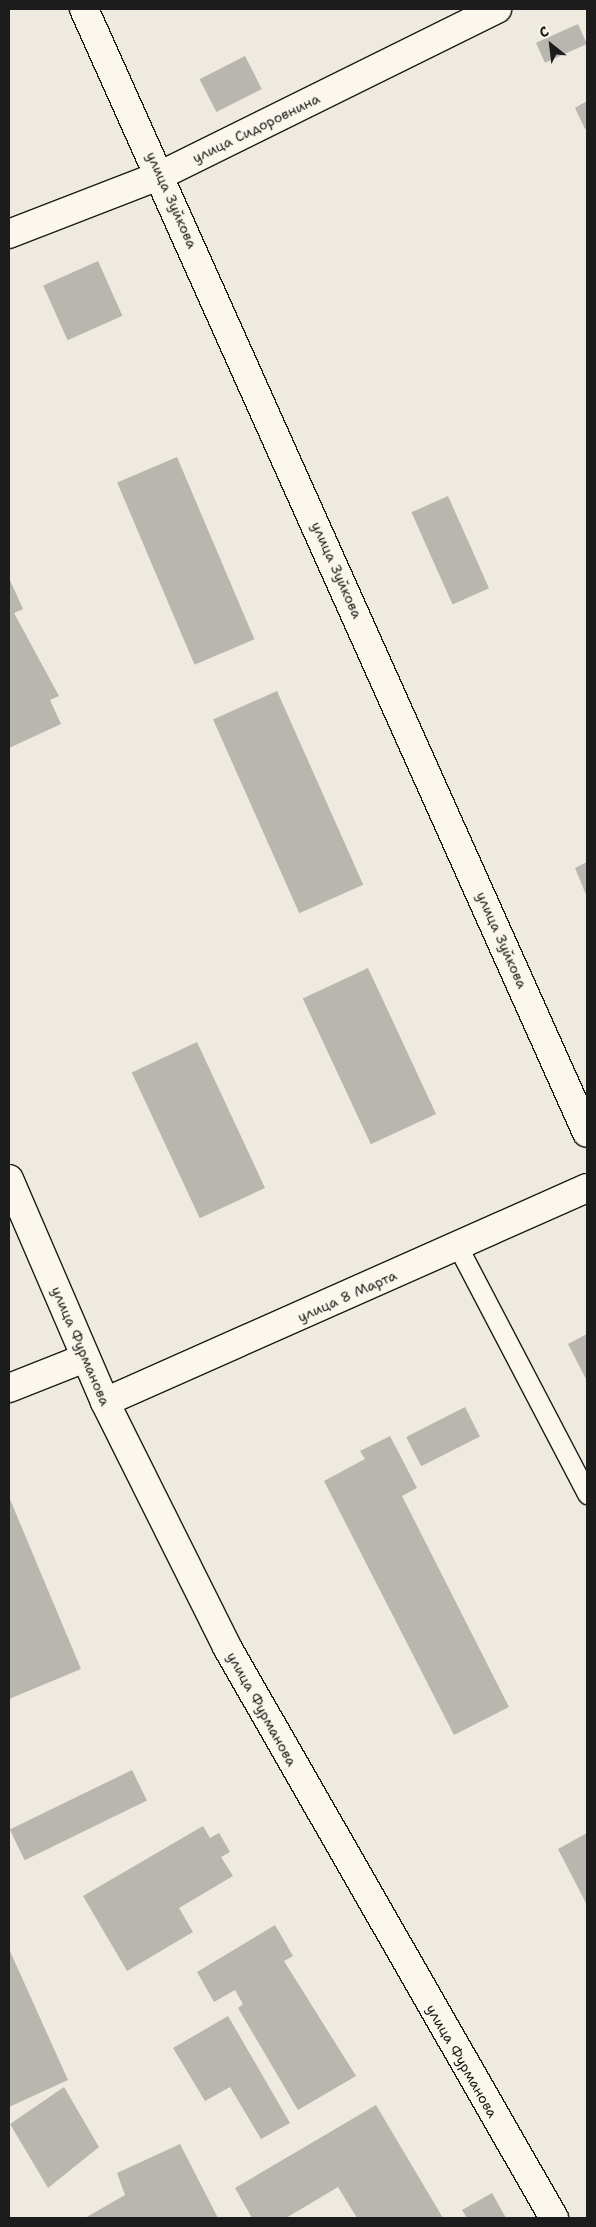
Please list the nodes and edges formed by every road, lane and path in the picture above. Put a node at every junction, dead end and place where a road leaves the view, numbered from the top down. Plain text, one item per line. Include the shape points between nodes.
1 (84, 9) edge
2 (497, 9) edge
3 (161, 175) junction
4 (9, 234) edge
5 (587, 1133) edge
6 (9, 1179) edge
7 (587, 1188) edge
8 (458, 1247) junction
9 (85, 1358) junction
10 (9, 1388) edge
11 (105, 1402) junction
12 (587, 1494) edge
13 (554, 2218) edge

1 - 3 street, улица Зуйкова
2 - 3 street, улица Сидоровнина
3 - 4 street, улица Сидоровнина
3 - 5 street, улица Зуйкова
6 - 9 street, улица Фурманова
7 - 8 street, улица 8 Марта
8 - 11 street, улица 8 Марта
8 - 12 lane
9 - 10 street
9 - 11 street, улица Фурманова
11 - 13 street, улица Фурманова via 227,1647

